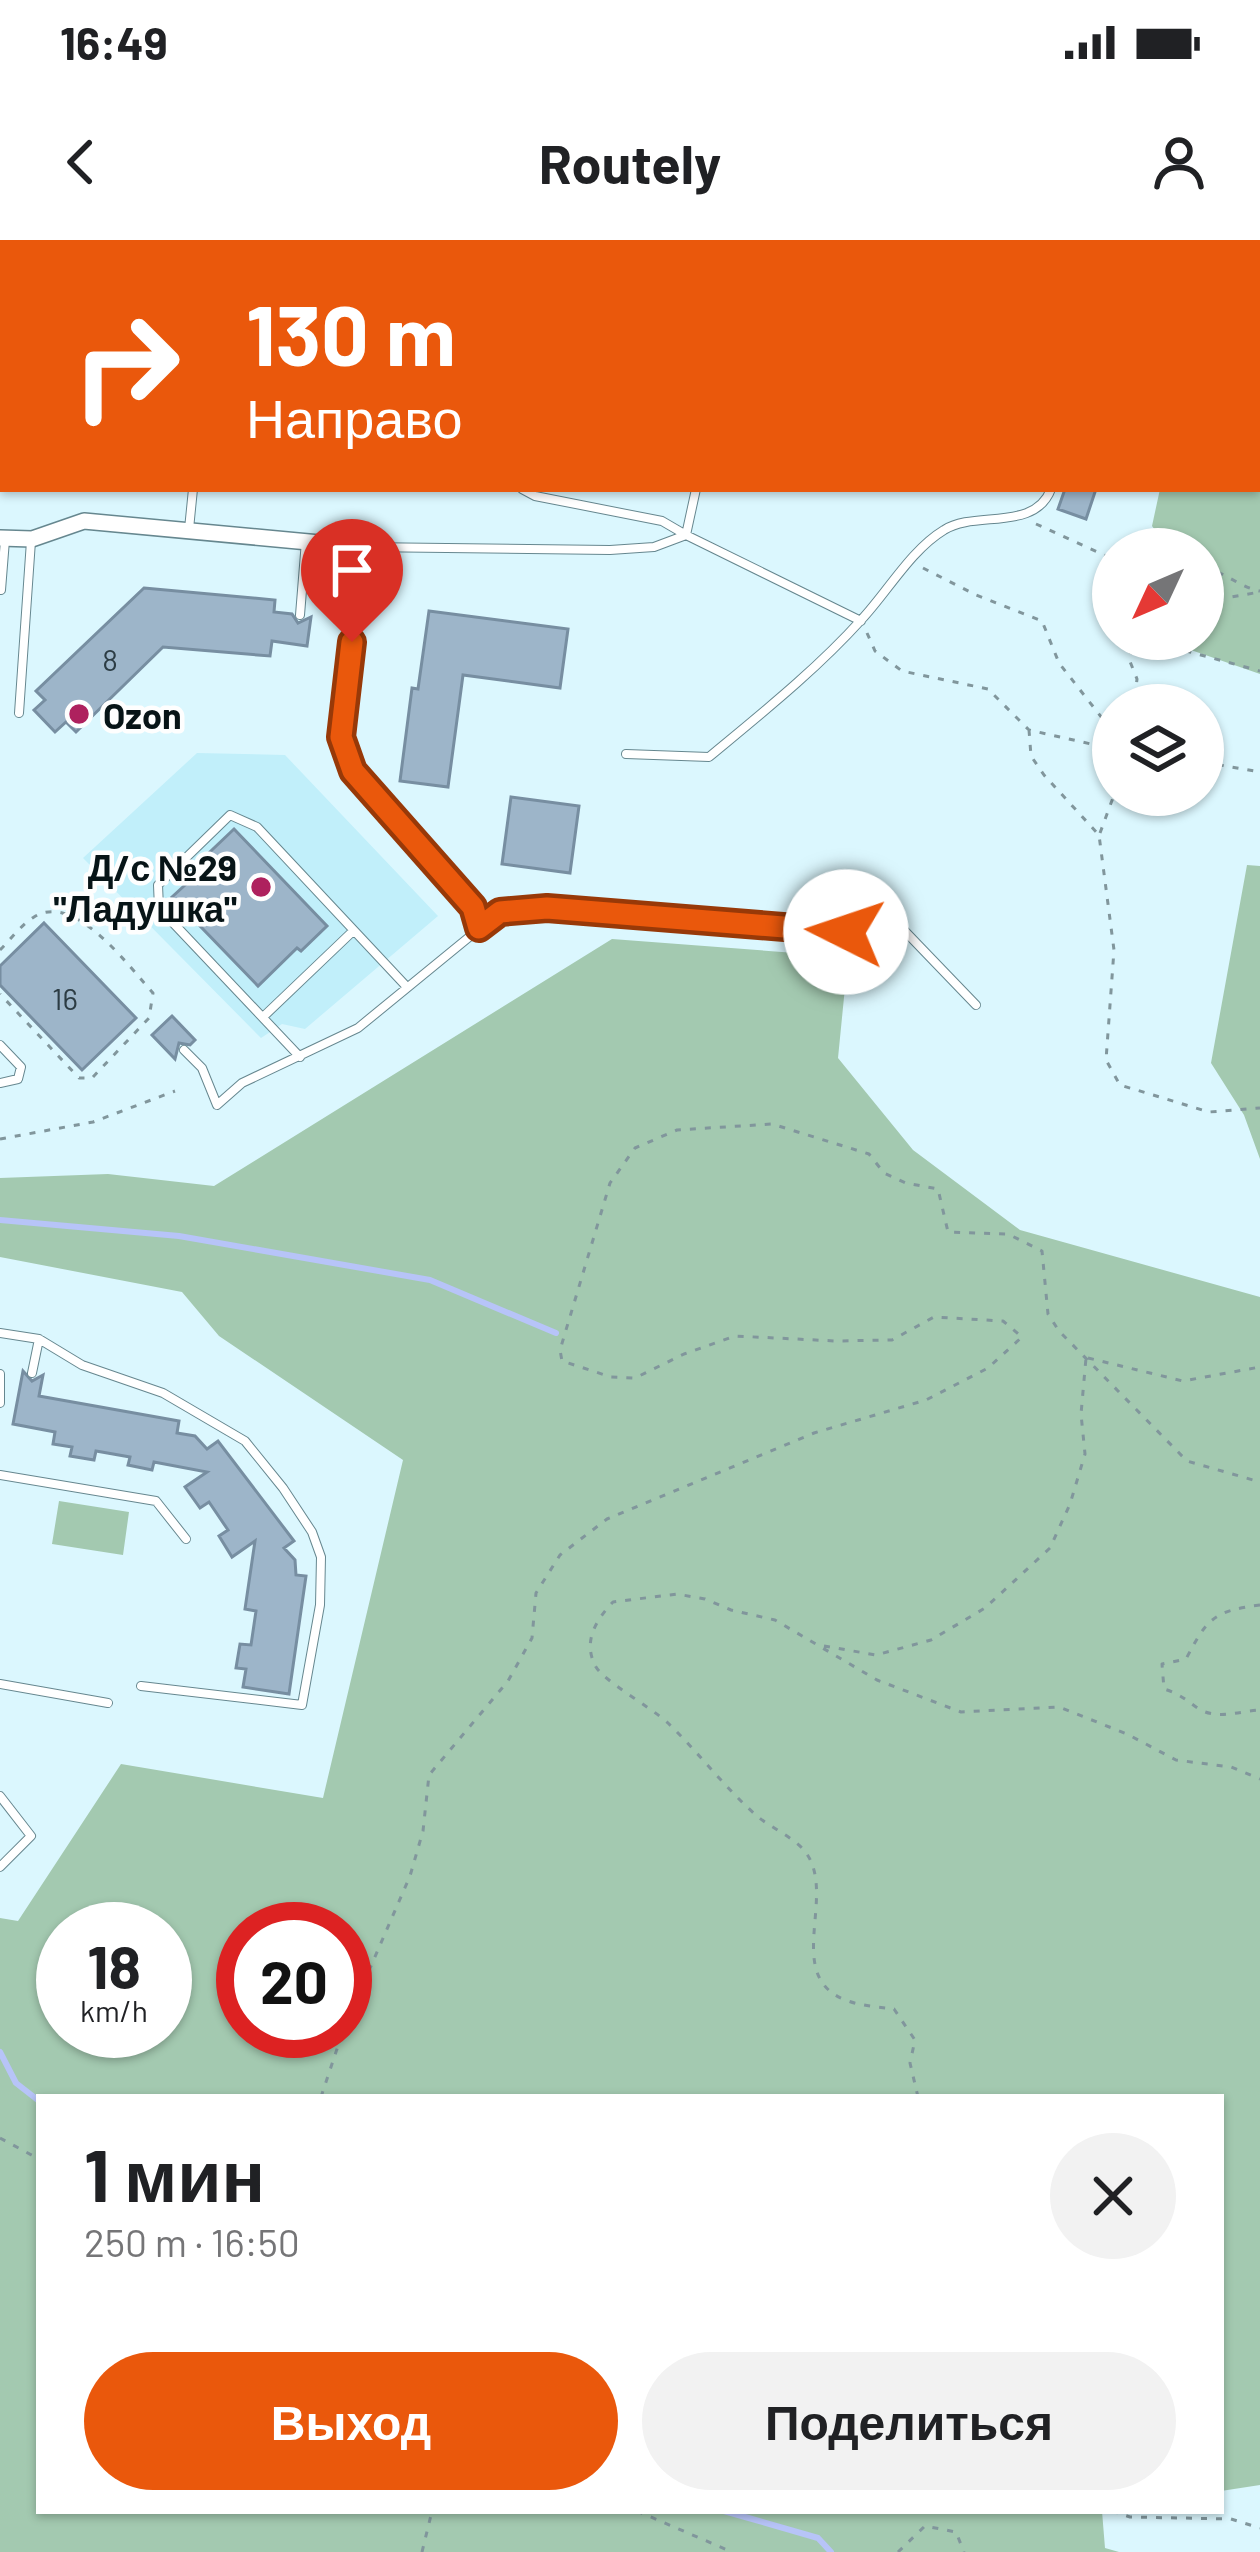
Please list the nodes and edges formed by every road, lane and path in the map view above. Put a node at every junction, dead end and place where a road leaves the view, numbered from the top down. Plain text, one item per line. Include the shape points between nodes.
1 (193, 492) edge
2 (528, 492) edge
3 (695, 492) edge
4 (1050, 492) edge
5 (1018, 518) junction
6 (189, 529) junction
7 (686, 536) junction
8 (2, 538) edge
9 (32, 539) junction
10 (306, 541) junction
11 (362, 547) junction
12 (1092, 550) edge
13 (911, 561) junction
14 (1224, 573) edge
15 (1, 590) edge
16 (1259, 591) edge
17 (1224, 598) edge
18 (300, 615) dead end
19 (861, 621) junction
20 (1219, 660) edge
21 (1260, 671) edge
22 (1092, 705) edge
23 (20, 713) dead end
24 (1029, 730) junction
25 (1092, 744) edge
26 (626, 754) dead end
27 (1224, 766) edge
28 (1260, 772) edge
29 (1106, 816) edge
30 (1099, 835) junction
31 (479, 928) junction
32 (352, 932) junction
33 (0, 950) edge
34 (406, 986) junction
35 (0, 994) edge
36 (976, 1005) dead end
37 (263, 1017) junction
38 (0, 1045) edge
39 (184, 1050) dead end
40 (300, 1057) junction
41 (0, 1083) edge
42 (175, 1091) dead end
43 (1260, 1108) edge
44 (0, 1139) edge
45 (0, 1334) edge
46 (39, 1339) junction
47 (1086, 1357) junction
48 (1260, 1367) edge
49 (32, 1373) dead end
50 (0, 1374) edge
51 (0, 1403) edge
52 (0, 1475) edge
53 (1260, 1482) edge
54 (186, 1539) dead end
55 (1260, 1605) edge
56 (822, 1646) junction
57 (0, 1684) edge
58 (141, 1686) dead end
59 (108, 1703) dead end
60 (1260, 1710) edge
61 (1260, 1779) edge
62 (0, 1796) edge
63 (0, 1867) edge
64 (372, 1964) edge
65 (334, 2058) edge
66 (323, 2094) edge
67 (917, 2094) edge
68 (0, 2138) edge
69 (36, 2157) edge
70 (430, 2514) edge
71 (644, 2514) edge
72 (1121, 2514) edge
73 (1260, 2528) edge
74 (422, 2552) edge
75 (732, 2552) edge
76 (898, 2552) edge
77 (964, 2552) edge

1 - 6 lane
2 - 7 lane via 662,521
3 - 7 lane
4 - 5 lane
5 - 12 path
5 - 13 lane via 949,526
6 - 9 street via 84,521
6 - 10 street
7 - 11 lane via 654,548 610,550
7 - 19 lane
8 - 9 street
8 - 15 lane
9 - 23 lane
10 - 11 street
10 - 18 lane
11 - 31 lane via 341,737 353,771 473,907
13 - 19 lane
13 - 22 path via 1042,621 1059,662
14 - 16 path
16 - 17 path
19 - 24 path via 875,651 902,671 988,689
19 - 26 lane via 709,757
20 - 21 path
24 - 25 path
24 - 30 path via 1031,756
27 - 28 path
29 - 30 path
30 - 43 path via 1114,950 1106,1060 1120,1085 1209,1112
31 - 34 lane
31 - 36 lane via 500,912 547,908 846,932 899,925
32 - 34 lane
32 - 37 lane
32 - 37 lane via 257,827 230,815 158,885 159,908
33 - 35 path via 46,911 71,915 153,993 149,1018 92,1078 79,1078
34 - 40 lane via 358,1028
37 - 40 lane
38 - 41 lane via 21,1067 18,1078
39 - 40 lane via 202,1068 217,1105 242,1083
42 - 44 path via 93,1122
45 - 46 lane
46 - 49 lane
46 - 58 lane via 82,1365 163,1393 245,1442 284,1488 321,1557 302,1705
47 - 48 path via 1183,1381
47 - 53 path via 1187,1461
47 - 56 path via 1084,1454 1050,1548 985,1608 931,1640 876,1655
47 - 64 path via 1048,1314 1042,1251 1008,1234 948,1232 938,1189 884,1173 869,1154 772,1124 677,1130 635,1148 610,1183 562,1361 635,1378 735,1336 892,1340 934,1317 1003,1321 1022,1337 988,1368 926,1400 814,1433 607,1520 560,1555 536,1593 532,1638 508,1682 429,1775 410,1876
50 - 51 lane
52 - 54 lane via 156,1501
55 - 60 path via 1204,1622 1186,1659 1162,1664 1164,1689 1201,1711
56 - 61 path via 877,1680 961,1712 1059,1707 1176,1760
56 - 67 path via 775,1620 677,1594 613,1602 589,1646 597,1670 669,1723 760,1819 802,1848 818,1876 812,1954 824,1987 847,2001 893,2009 915,2040
57 - 59 lane
62 - 63 lane via 31,1836
65 - 66 path
68 - 69 path
70 - 74 path
71 - 75 path
72 - 73 path via 1231,2519
76 - 77 path via 925,2526 956,2531

